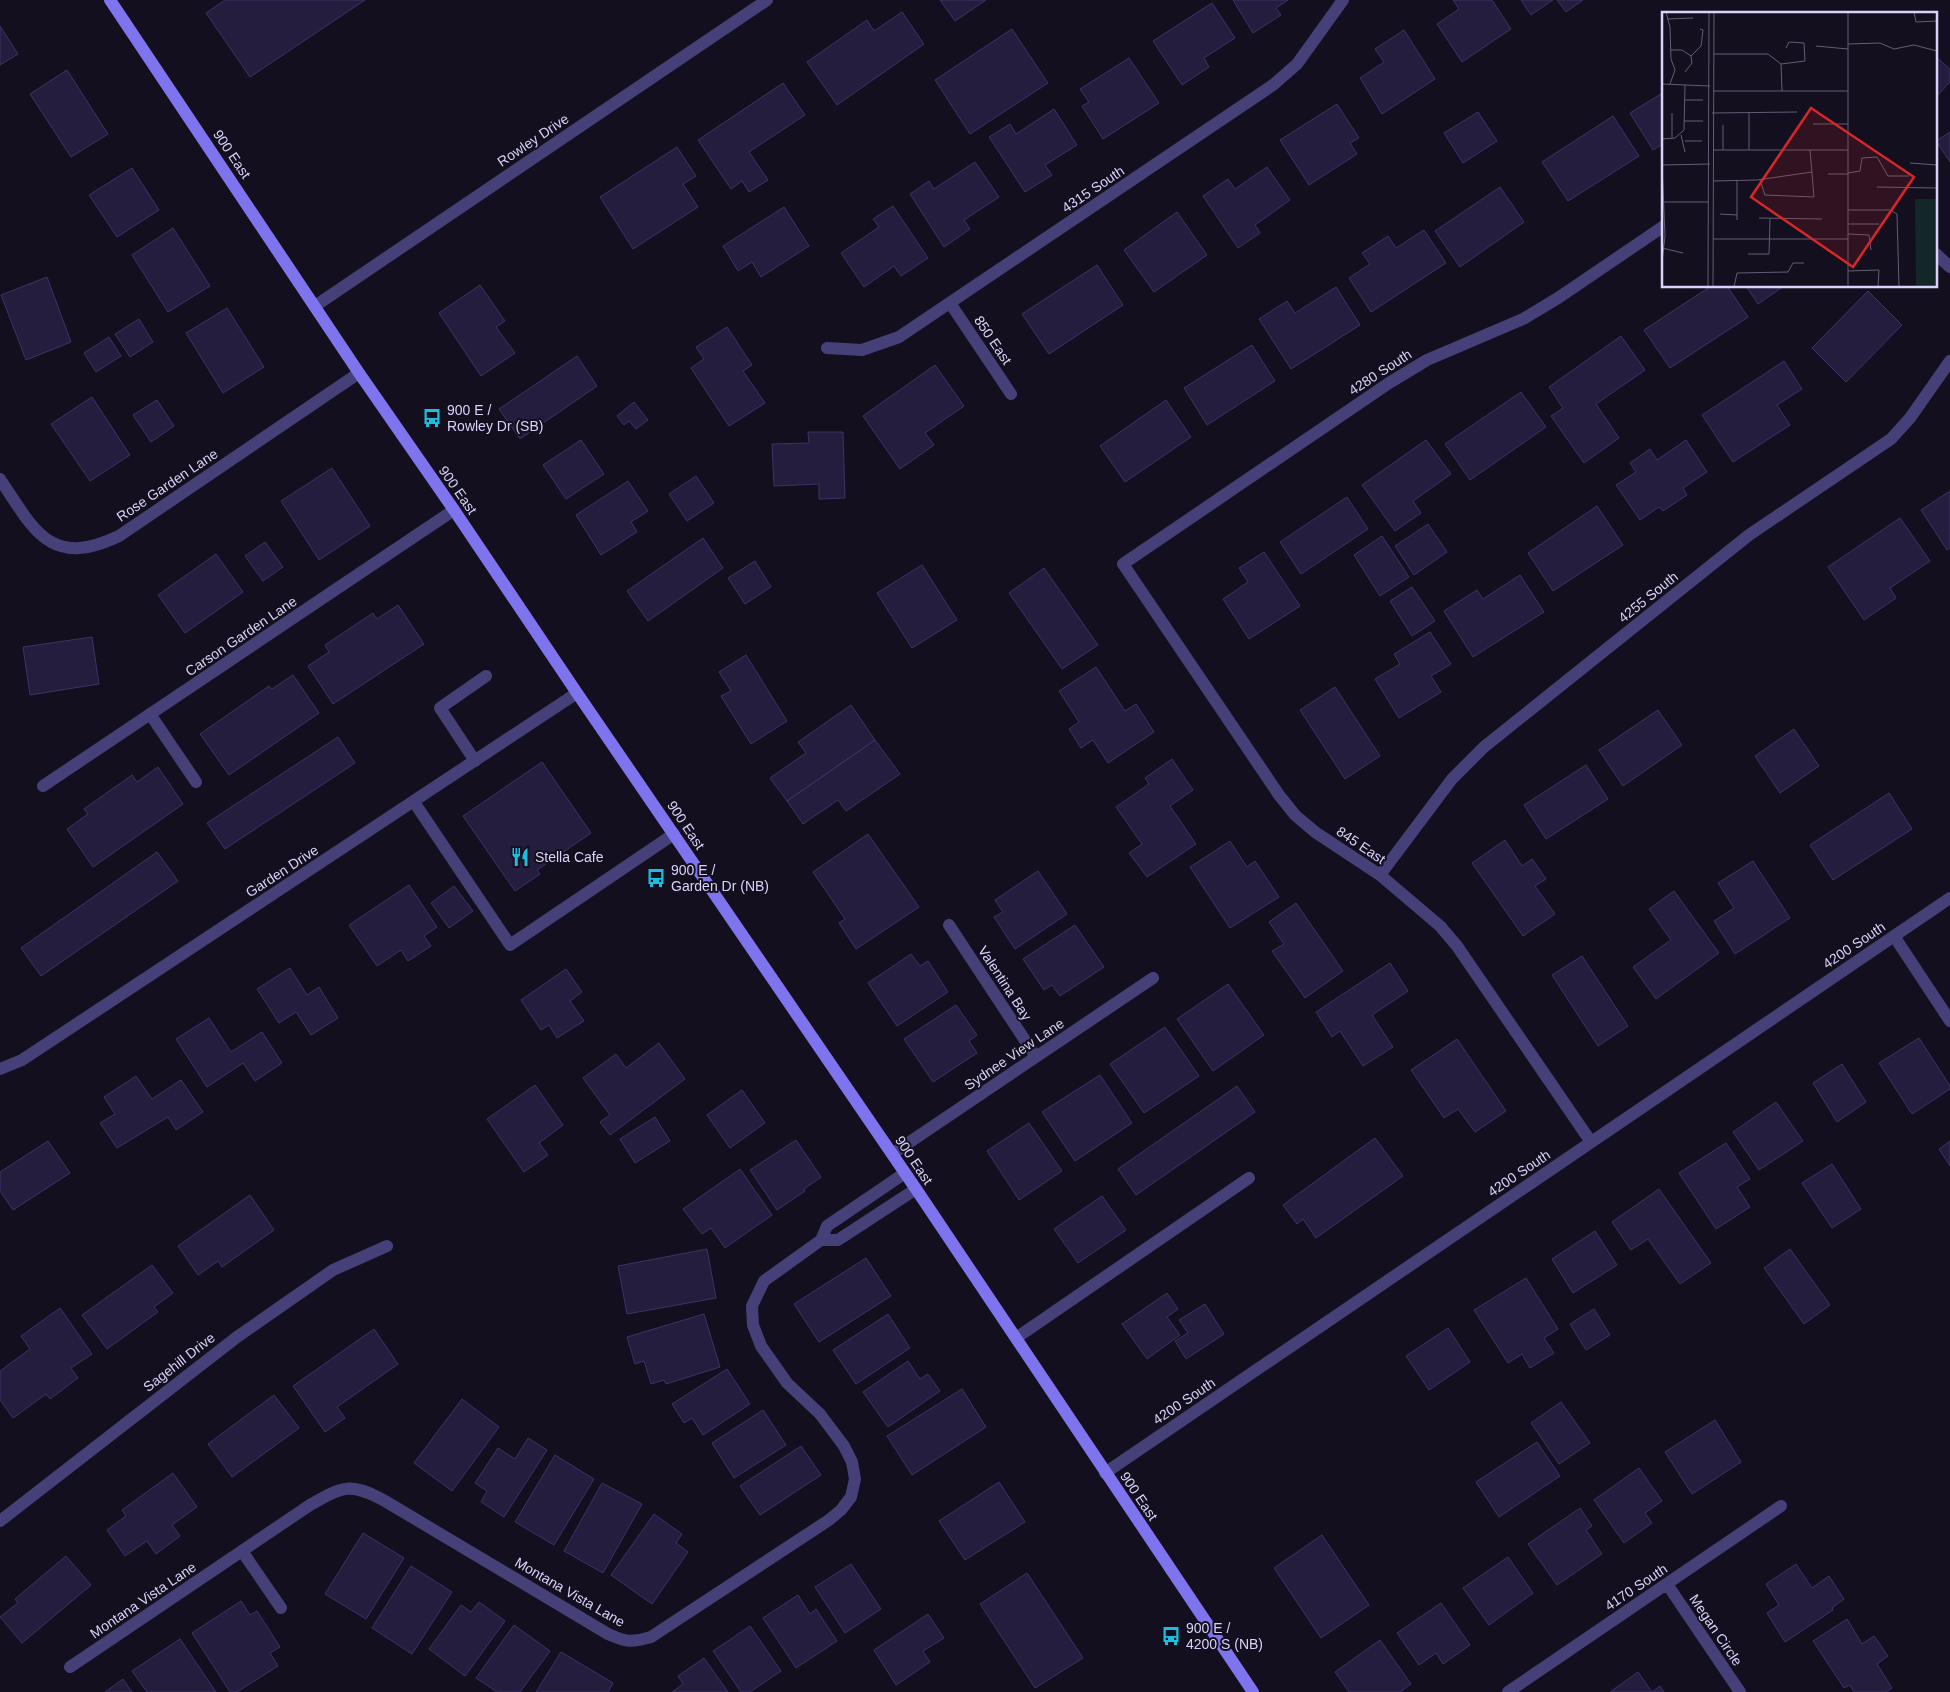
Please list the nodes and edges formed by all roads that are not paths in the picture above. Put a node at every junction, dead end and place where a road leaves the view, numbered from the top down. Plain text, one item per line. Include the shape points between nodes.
1 (110, 0) edge
2 (767, 0) edge
3 (1343, 0) edge
4 (1662, 227) edge
5 (1938, 256) edge
6 (1950, 267) edge
7 (950, 303) junction
8 (315, 306) junction
9 (827, 348) dead end
10 (1950, 361) edge
11 (359, 373) junction
12 (1011, 394) dead end
13 (0, 479) edge
14 (454, 510) junction
15 (1123, 564) joint
16 (486, 676) dead end
17 (577, 693) junction
18 (150, 714) junction
19 (475, 761) junction
20 (196, 782) dead end
21 (43, 786) dead end
22 (414, 802) junction
23 (674, 834) junction
24 (1380, 875) junction
25 (1950, 898) edge
26 (949, 926) dead end
27 (1894, 936) junction
28 (1152, 978) dead end
29 (1950, 1020) edge
30 (1036, 1057) junction
31 (0, 1069) edge
32 (1592, 1142) junction
33 (892, 1154) junction
34 (905, 1173) junction
35 (1249, 1178) dead end
36 (916, 1189) junction
37 (821, 1240) junction
38 (387, 1246) dead end
39 (1016, 1338) junction
40 (1105, 1473) junction
41 (1781, 1506) dead end
42 (0, 1521) edge
43 (242, 1551) junction
44 (1667, 1584) junction
45 (281, 1608) dead end
46 (70, 1667) dead end
47 (1253, 1692) edge
48 (1508, 1692) edge
49 (1740, 1692) edge

1 - 8 main road, 900 East
2 - 8 street, Rowley Drive
3 - 7 street, 4315 South via 1298,64 1273,85
4 - 15 street, 4280 South via 1523,319 1427,360 1389,383
5 - 6 street
7 - 9 street, 4315 South via 899,338 862,350
7 - 12 street, 850 East
8 - 11 main road, 900 East
10 - 24 street, 4255 South via 1892,439 1748,535 1484,747 1452,779
11 - 13 street, Rose Garden Lane via 119,536 98,546 78,549 42,537
11 - 14 main road, 900 East
14 - 17 main road, 900 East
14 - 18 street, Carson Garden Lane
15 - 24 street, 845 East via 1295,815
16 - 19 street via 440,708
17 - 19 street, Garden Drive
17 - 23 main road, 900 East
18 - 20 street
18 - 21 street, Carson Garden Lane
19 - 22 street, Garden Drive
22 - 23 street via 510,945
22 - 31 street, Garden Drive via 22,1060
23 - 33 main road, 900 East
24 - 32 street, 845 East via 1440,926 1458,946
25 - 27 street, 4200 South
26 - 30 street, Valentina Bay
27 - 29 street
27 - 32 street, 4200 South
28 - 30 street, Sydnee View Lane
30 - 33 street, Sydnee View Lane
32 - 40 street, 4200 South
33 - 34 main road, 900 East
34 - 36 main road, 900 East
34 - 37 street, Montana Vista Lane via 827,1226
35 - 39 street
36 - 37 street, Montana Vista Lane via 838,1240
36 - 39 main road, 900 East
37 - 43 street, Montana Vista Lane via 764,1281 752,1306 753,1325 761,1346 787,1383 820,1414 844,1446 852,1462 855,1479 851,1497 829,1520 651,1637 634,1642 608,1634 385,1500 352,1487 331,1493
38 - 42 street, Sagehill Drive via 333,1270 237,1336
39 - 40 main road, 900 East
40 - 47 main road, 900 East
41 - 44 street, 4170 South
43 - 45 street
43 - 46 street, Montana Vista Lane
44 - 48 street, 4170 South
44 - 49 street, Megan Circle

